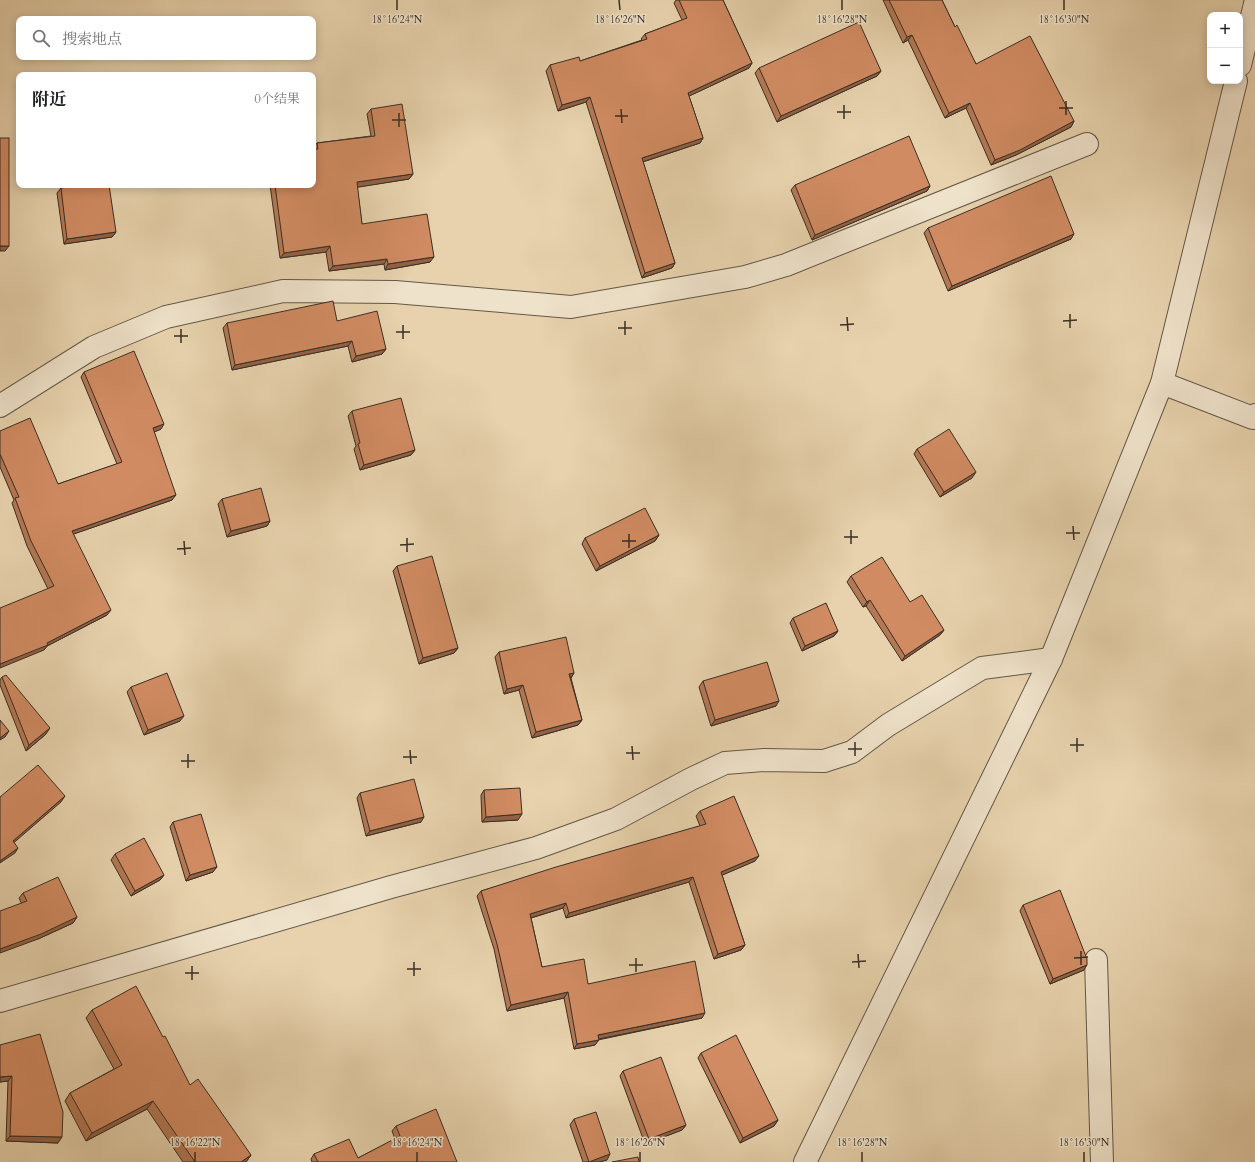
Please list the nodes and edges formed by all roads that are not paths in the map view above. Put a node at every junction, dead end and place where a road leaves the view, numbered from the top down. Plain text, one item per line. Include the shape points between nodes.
1 (1255, 4) edge
2 (1243, 53) edge
3 (1235, 84) edge
4 (1087, 144) dead end
5 (1162, 383) junction
6 (0, 406) edge
7 (1254, 416) edge
8 (1051, 659) junction
9 (1096, 960) dead end
10 (0, 1001) edge
11 (805, 1162) edge
12 (1102, 1162) edge

1 - 2 street
3 - 5 street
4 - 6 street via 786,265 745,277 571,307 395,292 283,291 166,317 94,347
5 - 7 street
5 - 8 street
8 - 10 street via 982,668 888,725 852,752 824,761 764,760 725,763 616,819 536,848 390,887
8 - 11 street
9 - 12 street

